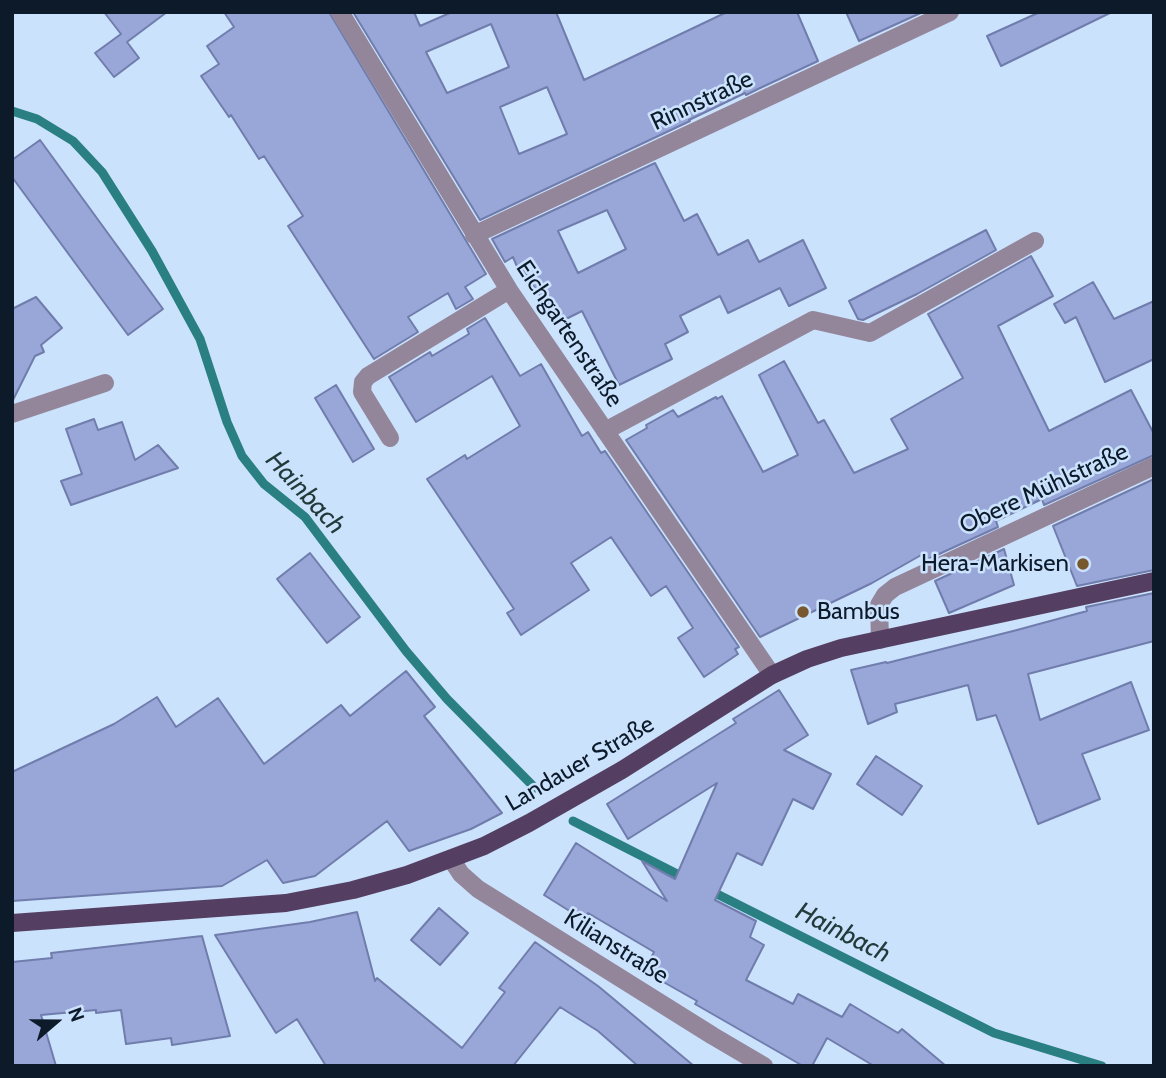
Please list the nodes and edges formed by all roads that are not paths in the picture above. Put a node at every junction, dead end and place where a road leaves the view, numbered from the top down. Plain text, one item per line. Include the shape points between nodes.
1 (340, 12) edge
2 (950, 12) edge
3 (474, 235) junction
4 (1035, 241) dead end
5 (509, 290) junction
6 (105, 383) dead end
7 (12, 414) edge
8 (605, 431) junction
9 (390, 438) dead end
10 (1154, 466) edge
11 (1154, 581) edge
12 (880, 640) junction
13 (772, 675) junction
14 (451, 859) junction
15 (12, 923) edge
16 (764, 1066) edge

1 - 3 street, Eichgartenstraße
2 - 3 street, Rinnstraße
3 - 5 street, Eichgartenstraße
4 - 8 street via 870,333 813,320
5 - 8 street, Eichgartenstraße
5 - 9 street via 363,382 362,392
6 - 7 street
8 - 13 street, Eichgartenstraße
10 - 12 street, Obere Mühlstraße via 895,587 879,605
11 - 12 main road, Landauer Straße
12 - 13 main road, Landauer Straße via 841,648
13 - 14 main road, Landauer Straße via 573,799
14 - 15 main road, Landauer Straße via 353,890 286,903
14 - 16 street, Kilianstraße via 478,889

